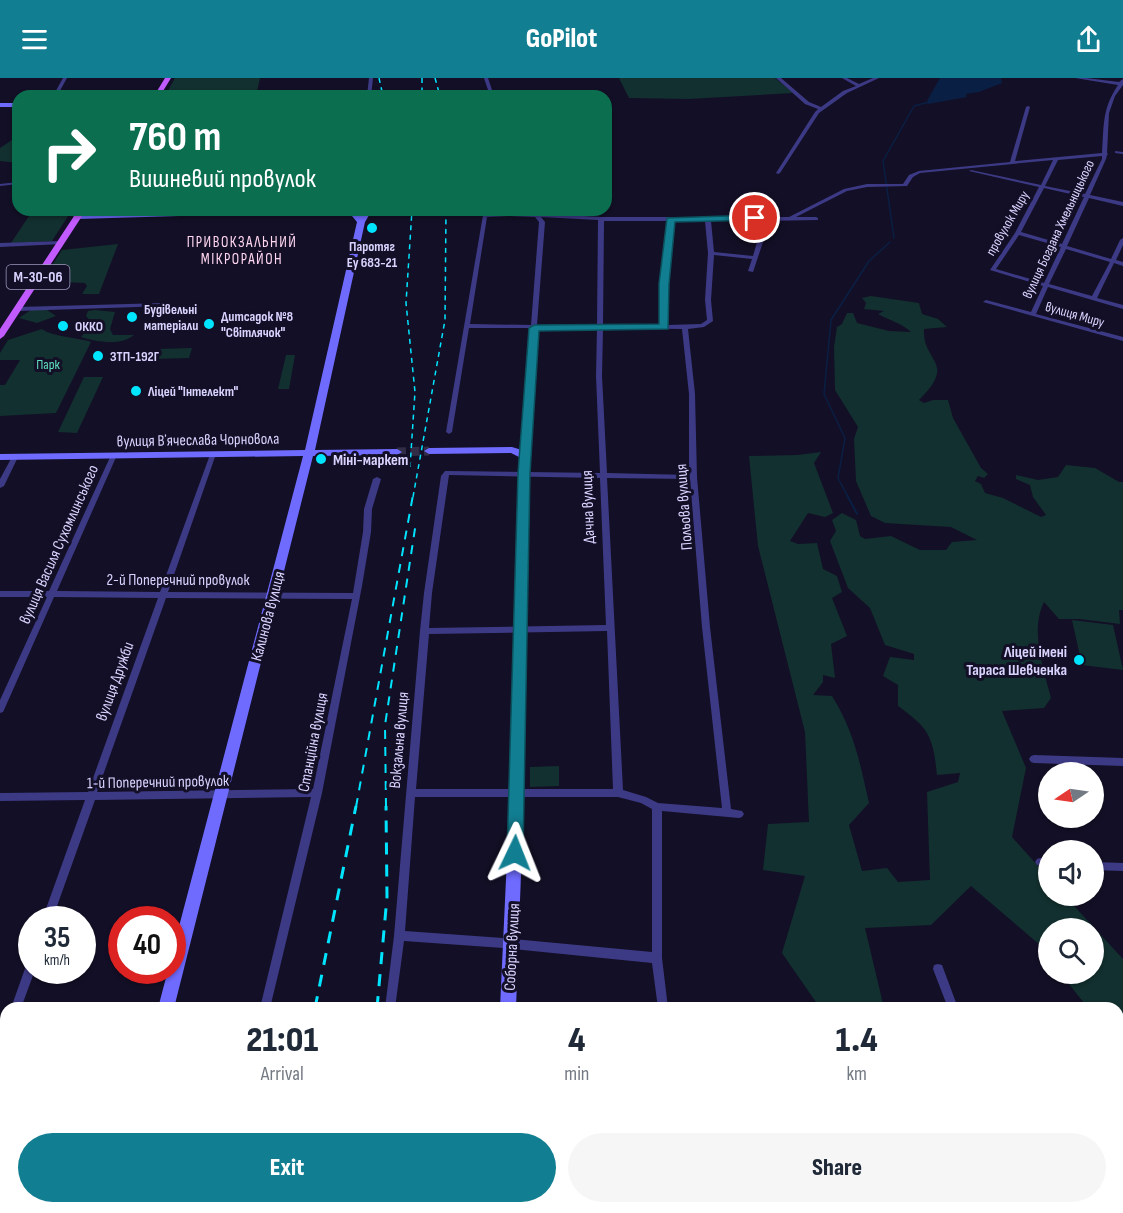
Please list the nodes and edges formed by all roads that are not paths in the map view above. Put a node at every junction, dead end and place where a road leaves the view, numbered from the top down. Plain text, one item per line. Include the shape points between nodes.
1 (778, 78) edge
2 (844, 78) edge
3 (878, 78) edge
4 (1077, 78) edge
5 (1122, 85) edge
6 (860, 86) junction
7 (1028, 107) dead end
8 (820, 109) junction
9 (1106, 154) junction
10 (1056, 160) junction
11 (1012, 164) junction
12 (961, 170) junction
13 (778, 172) dead end
14 (1042, 186) junction
15 (1089, 196) junction
16 (1123, 204) edge
17 (78, 216) edge
18 (358, 216) edge
19 (364, 216) edge
20 (486, 216) edge
21 (536, 216) joint
22 (755, 218) junction
23 (601, 219) junction
24 (670, 219) junction
25 (816, 219) dead end
26 (708, 220) junction
27 (787, 220) junction
28 (361, 222) junction
29 (1018, 233) junction
30 (1123, 240) edge
31 (60, 243) junction
32 (0, 245) edge
33 (1065, 247) junction
34 (711, 253) junction
35 (755, 258) junction
36 (1114, 262) junction
37 (1123, 264) edge
38 (751, 271) dead end
39 (1044, 286) junction
40 (1094, 299) junction
41 (986, 302) dead end
42 (165, 305) dead end
43 (1123, 307) edge
44 (18, 309) junction
45 (1033, 314) junction
46 (466, 326) junction
47 (601, 327) junction
48 (664, 327) junction
49 (685, 327) junction
50 (534, 328) junction
51 (0, 336) edge
52 (1123, 339) edge
53 (449, 432) dead end
54 (525, 450) junction
55 (429, 451) tunnel mouth
56 (309, 452) junction
57 (397, 452) tunnel mouth
58 (213, 454) junction
59 (114, 455) junction
60 (0, 457) edge
61 (15, 457) junction
62 (524, 473) junction
63 (602, 475) junction
64 (693, 477) junction
65 (377, 479) dead end
66 (0, 486) edge
67 (163, 593) junction
68 (0, 594) edge
69 (51, 594) junction
70 (273, 594) junction
71 (356, 596) junction
72 (610, 628) junction
73 (521, 629) junction
74 (424, 631) junction
75 (0, 710) edge
76 (1034, 759) dead end
77 (1123, 762) edge
78 (317, 793) junction
79 (411, 793) junction
80 (517, 793) junction
81 (618, 793) junction
82 (220, 795) junction
83 (0, 796) edge
84 (90, 797) junction
85 (657, 807) junction
86 (727, 813) junction
87 (739, 814) dead end
88 (1104, 866) edge
89 (1123, 867) edge
90 (52, 906) edge
91 (399, 936) junction
92 (512, 944) junction
93 (657, 958) junction
94 (938, 969) dead end
95 (25, 984) edge
96 (18, 1002) edge
97 (168, 1002) edge
98 (266, 1002) edge
99 (391, 1002) edge
100 (508, 1002) edge
101 (662, 1002) edge
102 (951, 1002) edge

1 - 8 street
2 - 6 street
3 - 6 street
4 - 5 street
5 - 9 street via 1107,113
6 - 8 street
7 - 11 street
8 - 13 street
9 - 10 street
9 - 15 street, вулиця Богдана Хмельницького
10 - 11 street
10 - 14 street, провулок Миру
11 - 12 street
12 - 14 street, провулок Миру
12 - 27 street via 914,173 905,185 852,188
14 - 15 street
14 - 29 street, провулок Миру
15 - 16 street
15 - 33 street, вулиця Богдана Хмельницького
17 - 31 main road, М-30-06
18 - 28 street
19 - 28 street, Калинова вулиця
20 - 46 street
21 - 23 street
21 - 50 street, Соборна вулиця via 542,222
22 - 26 street
22 - 27 street
22 - 35 street via 761,224
23 - 24 street
23 - 47 street, Дачна вулиця
24 - 26 street
24 - 48 street
25 - 27 street
26 - 34 street
28 - 56 street, Калинова вулиця
29 - 33 street
29 - 39 street, провулок Миру via 995,272
30 - 36 street
31 - 32 street
31 - 44 main road, М-30-06
33 - 36 street
33 - 39 street, вулиця Богдана Хмельницького
34 - 35 street
34 - 49 street via 709,323
35 - 38 street
36 - 37 street
36 - 40 street
39 - 40 street
39 - 45 street, вулиця Богдана Хмельницького
40 - 43 street
41 - 45 street, вулиця Миру
42 - 44 street
44 - 51 main road, М-30-06
45 - 52 street, вулиця Миру
46 - 50 street
46 - 53 street
47 - 48 street
47 - 50 street
47 - 63 street, Дачна вулиця
48 - 49 street
49 - 64 street, Польова вулиця via 692,394
50 - 54 street, Соборна вулиця
54 - 55 street
54 - 62 street, Соборна вулиця
56 - 57 street, вулиця Вʼячеслава Чорновола
56 - 58 street, вулиця Вʼячеслава Чорновола
56 - 70 street, Калинова вулиця
58 - 59 street, вулиця Вʼячеслава Чорновола
58 - 67 street, вулиця Дружби
59 - 61 street, вулиця Вʼячеслава Чорновола
59 - 69 street, вулиця Василя Сухомлинського
60 - 61 street, вулиця Вʼячеслава Чорновола
61 - 66 street
62 - 63 street
62 - 73 street, Соборна вулиця
62 - 74 street, Вокзальна вулиця via 445,476
63 - 64 street
63 - 72 street, Дачна вулиця
64 - 86 street, Польова вулиця
65 - 71 street, Станційна вулиця via 368,509 368,532
67 - 69 street, 2-й Поперечний провулок
67 - 70 street, 2-й Поперечний провулок
67 - 84 street, вулиця Дружби
68 - 69 street, 2-й Поперечний провулок
69 - 75 street, вулиця Василя Сухомлинського
70 - 71 street, 2-й Поперечний провулок
70 - 82 street, Калинова вулиця
71 - 78 street, Станційна вулиця
72 - 73 street
72 - 81 street, Дачна вулиця
73 - 74 street
73 - 80 street, Соборна вулиця
74 - 79 street, Вокзальна вулиця
76 - 77 street
78 - 82 street, 1-й Поперечний провулок
78 - 98 street, Станційна вулиця
79 - 80 street
79 - 91 street, Вокзальна вулиця
80 - 81 street
80 - 92 street, Соборна вулиця
81 - 85 street
82 - 84 street, 1-й Поперечний провулок
82 - 97 street, Калинова вулиця
83 - 84 street, 1-й Поперечний провулок
84 - 90 street, вулиця Дружби
85 - 86 street
85 - 93 street
86 - 87 street
88 - 89 street
91 - 92 street
91 - 99 street, Вокзальна вулиця
92 - 93 street
92 - 100 street, Соборна вулиця
93 - 101 street
94 - 102 street
95 - 96 street

